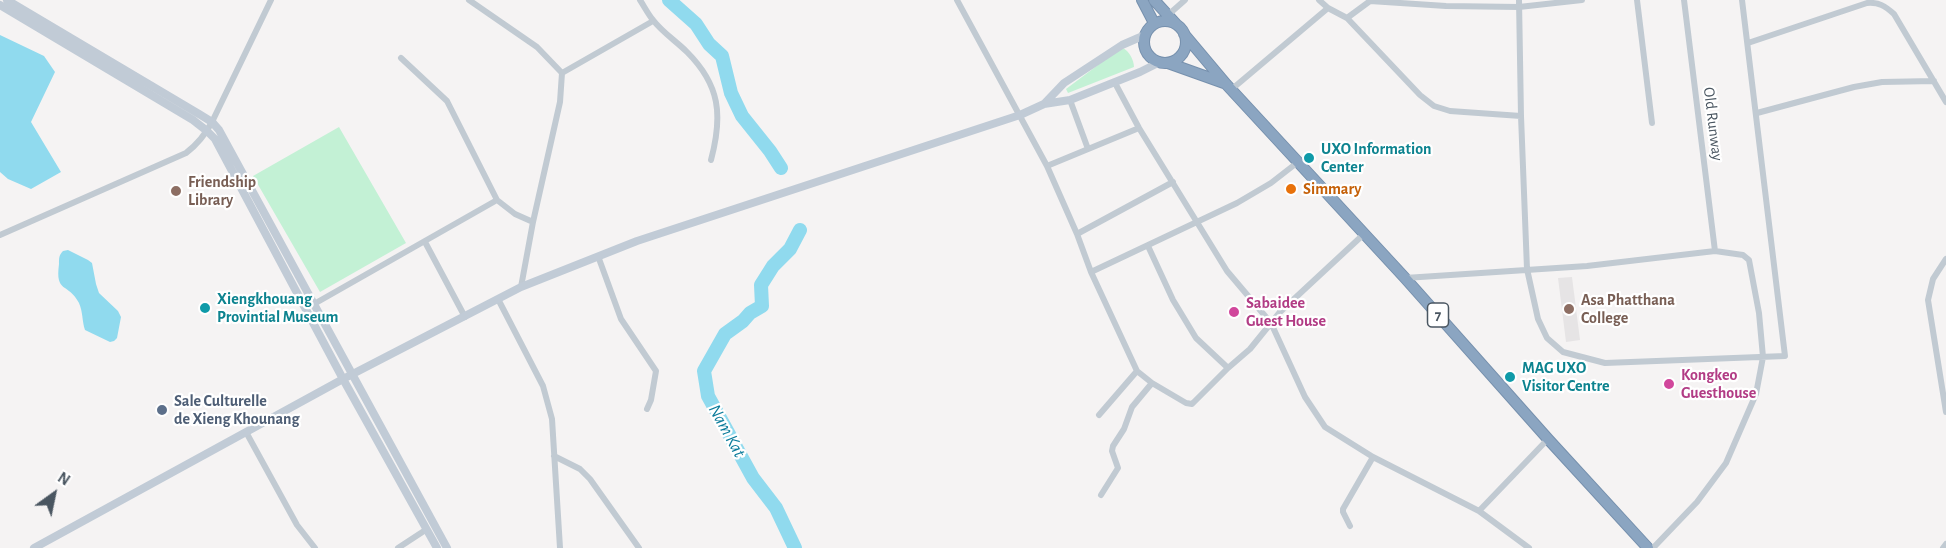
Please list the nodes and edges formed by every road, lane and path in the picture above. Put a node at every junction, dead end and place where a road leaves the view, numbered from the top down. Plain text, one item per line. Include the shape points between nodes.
1 (6, 0) edge
2 (270, 0) edge
3 (469, 0) edge
4 (640, 0) edge
5 (957, 0) edge
6 (1142, 0) edge
7 (1154, 0) edge
8 (1185, 0) edge
9 (1320, 0) edge
10 (1581, 0) edge
11 (1636, 0) edge
12 (1684, 0) edge
13 (1742, 0) edge
14 (1369, 1) edge
15 (1882, 2) edge
16 (1446, 3) edge
17 (1519, 4) edge
18 (0, 5) edge
19 (1328, 8) junction
20 (1168, 15) junction
21 (1347, 18) junction
22 (653, 21) junction
23 (1154, 24) junction
24 (1176, 24) junction
25 (1184, 34) junction
26 (1145, 35) junction
27 (1748, 43) junction
28 (401, 58) dead end
29 (1164, 62) junction
30 (562, 73) junction
31 (1934, 81) junction
32 (1115, 83) junction
33 (1229, 87) junction
34 (1070, 100) junction
35 (1946, 102) edge
36 (1044, 104) junction
37 (1757, 113) junction
38 (1020, 115) junction
39 (1521, 116) junction
40 (1652, 123) dead end
41 (210, 126) junction
42 (1139, 128) junction
43 (1088, 149) junction
44 (711, 160) dead end
45 (1298, 162) junction
46 (1047, 166) junction
47 (1173, 182) junction
48 (498, 200) junction
49 (1197, 221) junction
50 (533, 222) junction
51 (1077, 234) junction
52 (1364, 234) junction
53 (0, 235) edge
54 (425, 242) junction
55 (1148, 246) junction
56 (1715, 251) junction
57 (598, 256) junction
58 (1946, 259) edge
59 (1527, 269) junction
60 (1091, 272) junction
61 (1405, 278) junction
62 (521, 287) junction
63 (498, 299) junction
64 (314, 304) junction
65 (465, 317) junction
66 (1271, 323) junction
67 (1763, 357) junction
68 (1228, 368) junction
69 (1137, 371) junction
70 (352, 374) junction
71 (343, 379) junction
72 (1152, 383) junction
73 (648, 409) dead end
74 (1946, 412) edge
75 (1100, 415) dead end
76 (246, 432) junction
77 (1548, 439) junction
78 (554, 456) junction
79 (1373, 457) junction
80 (1101, 495) dead end
81 (1479, 512) junction
82 (1350, 526) dead end
83 (427, 529) junction
84 (1946, 544) edge
85 (34, 548) edge
86 (315, 548) edge
87 (398, 548) edge
88 (437, 548) edge
89 (447, 548) edge
90 (560, 548) edge
91 (639, 548) edge
92 (1529, 548) edge
93 (1648, 548) edge
94 (1653, 548) edge
95 (1942, 548) edge

1 - 41 street via 155,87
2 - 41 street
3 - 30 street via 537,47
4 - 22 street
5 - 38 street
6 - 23 highway
7 - 20 highway, 7
8 - 20 street
9 - 19 street
10 - 17 street
11 - 40 street
12 - 56 street, Old Runway
13 - 27 street
14 - 16 street
14 - 21 street
15 - 27 street via 1867,3
15 - 31 street via 1894,14
16 - 17 street
17 - 39 street
18 - 41 street
19 - 21 street
19 - 33 street
20 - 24 highway, 7
21 - 39 street via 1434,106 1450,111
22 - 30 street
22 - 44 street via 688,53 711,83 717,119
23 - 24 highway
23 - 26 highway
24 - 25 highway, 7
25 - 29 highway via 1184,51 1178,59
25 - 33 highway, 7
26 - 29 highway via 1145,50 1151,58
26 - 36 street via 1122,45 1064,83
27 - 37 street
28 - 48 street via 447,101
29 - 32 street
29 - 33 highway, 7
30 - 50 street via 560,102
31 - 35 street
31 - 37 street via 1854,87
32 - 34 street
32 - 42 street
33 - 45 highway, 7
34 - 36 street
34 - 43 street
36 - 38 street
37 - 67 street via 1785,356
38 - 46 street
38 - 57 street
39 - 59 street
41 - 53 street via 186,153
41 - 64 street via 223,137
41 - 71 street
42 - 43 street
42 - 47 street
43 - 46 street
45 - 49 street via 1271,183
45 - 52 highway, 7
46 - 51 street
47 - 49 street
47 - 51 street
48 - 50 street
48 - 54 street
49 - 55 street
49 - 66 street via 1227,271
50 - 62 street
51 - 60 street
52 - 61 highway, 7
52 - 66 street
54 - 64 street
54 - 65 street
55 - 60 street
55 - 68 street via 1173,300 1197,338
56 - 59 street
56 - 67 street via 1743,255 1749,260
57 - 62 street
57 - 73 street via 621,318 656,371
58 - 74 street via 1933,279 1928,300
59 - 61 street
59 - 67 street via 1538,319 1547,338 1563,352 1605,363
60 - 69 street
61 - 77 highway, 7
62 - 63 street
63 - 65 street
63 - 78 street via 543,386 552,419
64 - 70 street
65 - 70 street
66 - 68 street
66 - 79 street via 1311,409 1325,427
67 - 94 street via 1756,394 1726,463 1697,502
68 - 72 street via 1192,404
69 - 72 street
69 - 75 street
70 - 71 street
70 - 89 street
71 - 76 street
71 - 83 street
72 - 80 street via 1132,407 1113,446 1118,468
76 - 85 street
76 - 86 street via 297,525
77 - 81 street
77 - 93 highway, 7
78 - 90 street
78 - 91 street via 580,469 590,479
79 - 81 street
79 - 82 street via 1343,509
81 - 92 street
83 - 87 street
83 - 88 street
84 - 95 street

